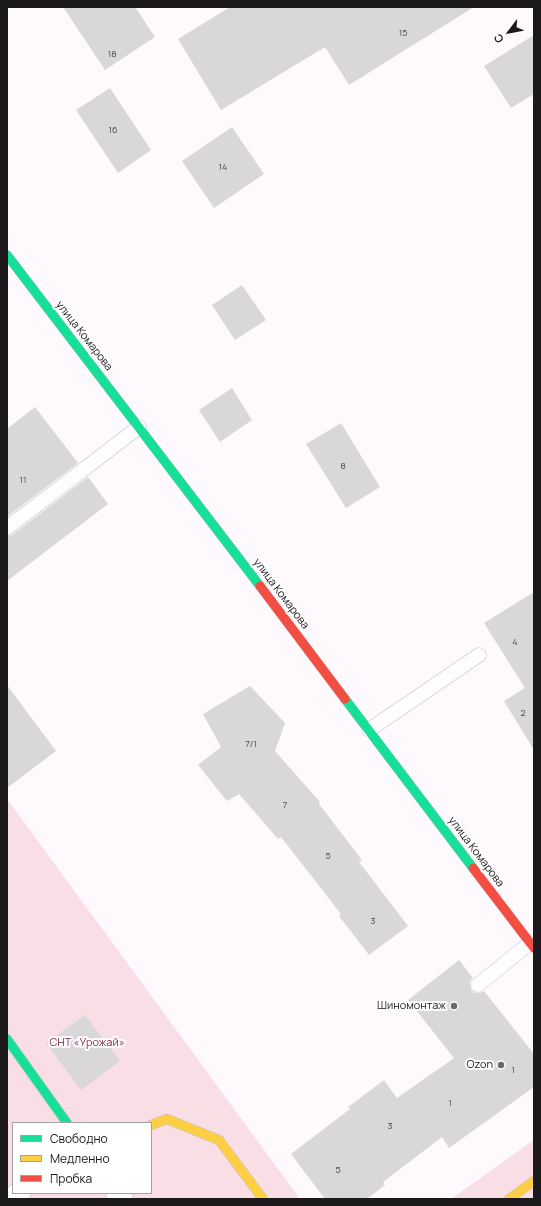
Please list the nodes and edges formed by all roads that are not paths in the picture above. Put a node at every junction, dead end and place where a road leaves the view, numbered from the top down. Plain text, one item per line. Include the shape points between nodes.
1 (7, 255) edge
2 (139, 427) junction
3 (7, 528) edge
4 (479, 655) dead end
5 (369, 730) junction
6 (532, 946) edge
7 (478, 985) dead end
8 (7, 1039) edge
9 (66, 1122) edge
10 (152, 1125) edge
11 (532, 1187) edge
12 (263, 1199) edge
13 (509, 1199) edge

1 - 2 street, улица Комарова
2 - 3 lane
2 - 5 street, улица Комарова
4 - 5 lane
5 - 6 street, улица Комарова
6 - 7 lane
8 - 9 street
10 - 12 street via 167,1120 219,1140
11 - 13 street

